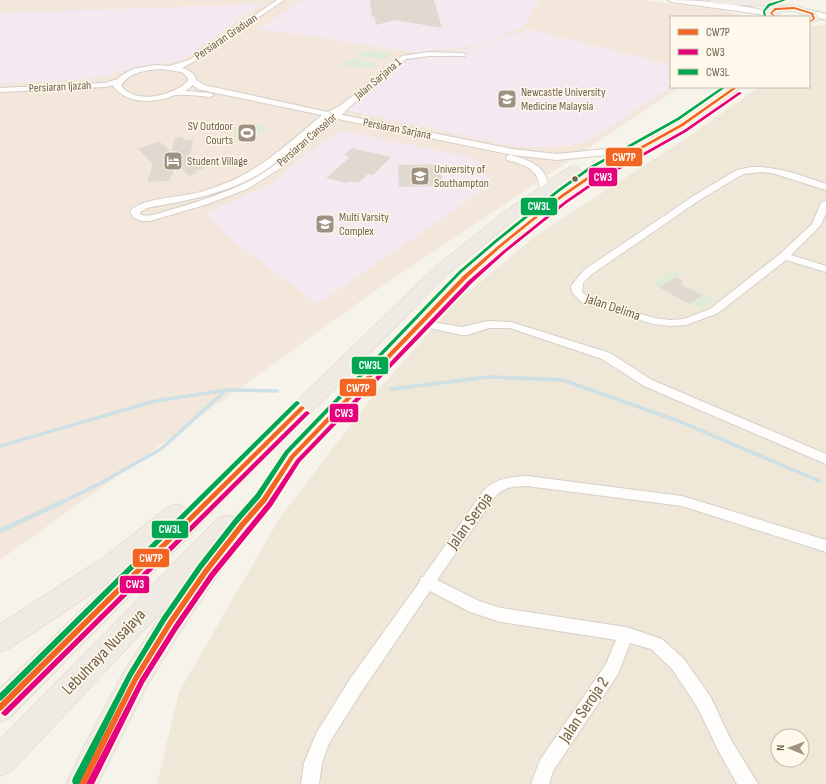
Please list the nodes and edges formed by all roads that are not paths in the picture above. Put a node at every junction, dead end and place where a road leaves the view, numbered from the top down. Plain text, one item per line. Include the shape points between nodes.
1 (672, 0) edge
2 (697, 0) edge
3 (713, 0) edge
4 (795, 0) edge
5 (284, 2) edge
6 (784, 4) edge
7 (809, 11) edge
8 (774, 14) edge
9 (826, 16) edge
10 (826, 21) edge
11 (463, 55) dead end
12 (169, 67) junction
13 (189, 73) junction
14 (119, 81) junction
15 (192, 81) junction
16 (714, 88) edge
17 (735, 88) edge
18 (0, 90) edge
19 (119, 90) junction
20 (177, 93) junction
21 (0, 96) edge
22 (343, 108) joint
23 (329, 118) junction
24 (606, 152) junction
25 (826, 186) edge
26 (544, 190) junction
27 (826, 203) edge
28 (784, 256) junction
29 (826, 269) edge
30 (420, 324) junction
31 (261, 449) junction
32 (292, 457) junction
33 (826, 459) edge
34 (826, 546) edge
35 (426, 582) junction
36 (626, 634) junction
37 (0, 639) edge
38 (0, 708) edge
39 (0, 761) edge
40 (82, 784) edge
41 (310, 784) edge
42 (540, 784) edge
43 (749, 784) edge

1 - 8 main road
2 - 8 main road via 748,7
3 - 6 highway
4 - 6 highway
5 - 12 street, Persiaran Graduan via 191,61
5 - 13 street, Persiaran Graduan via 195,66
6 - 7 highway
6 - 8 highway
7 - 9 highway via 816,10
7 - 10 main road
11 - 22 street, Jalan Sarjana 1 via 441,58 404,57
12 - 13 street
12 - 14 street, Persiaran Ijazah via 135,72
13 - 15 street
14 - 18 street, Persiaran Ijazah via 105,85
14 - 19 street
15 - 20 street
15 - 23 street, Persiaran Sarjana via 211,90
16 - 24 highway via 666,120
17 - 30 highway via 682,125 594,174 562,196 465,277
19 - 20 street via 132,97 143,98
19 - 21 street, Persiaran Ijazah
20 - 23 street, Persiaran Sarjana via 206,94
22 - 23 street, Persiaran Canselor
23 - 23 street, Persiaran Canselor via 277,167 257,180 204,203 150,218 136,215 135,211 144,206 195,196 248,176 268,165
23 - 24 street, Persiaran Sarjana via 528,155 564,157
23 - 26 street, Persiaran Sarjana via 528,164 541,173
24 - 26 highway
25 - 28 street, Jalan Delima via 768,170 740,172 698,197 588,272 576,284 575,290 585,300 653,321 670,324 686,322 714,311
26 - 31 highway via 441,271
27 - 28 street, Jalan Delima via 816,225
28 - 29 street
30 - 32 highway
30 - 33 street via 462,331 494,324 524,328 606,356 648,383
31 - 37 highway via 230,468 133,550
31 - 38 highway
32 - 39 highway, Lebuhraya Nusajaya
32 - 40 highway via 269,494 206,571 170,623 136,678
34 - 35 street, Jalan Seroja via 682,501 527,481 506,482 498,485 489,494
35 - 36 street via 475,607 501,614
35 - 41 street, Jalan Seroja via 323,738 313,763
36 - 42 street, Jalan Seroja 2 via 612,669 546,766
36 - 43 street via 656,644 678,664 704,702 725,746

